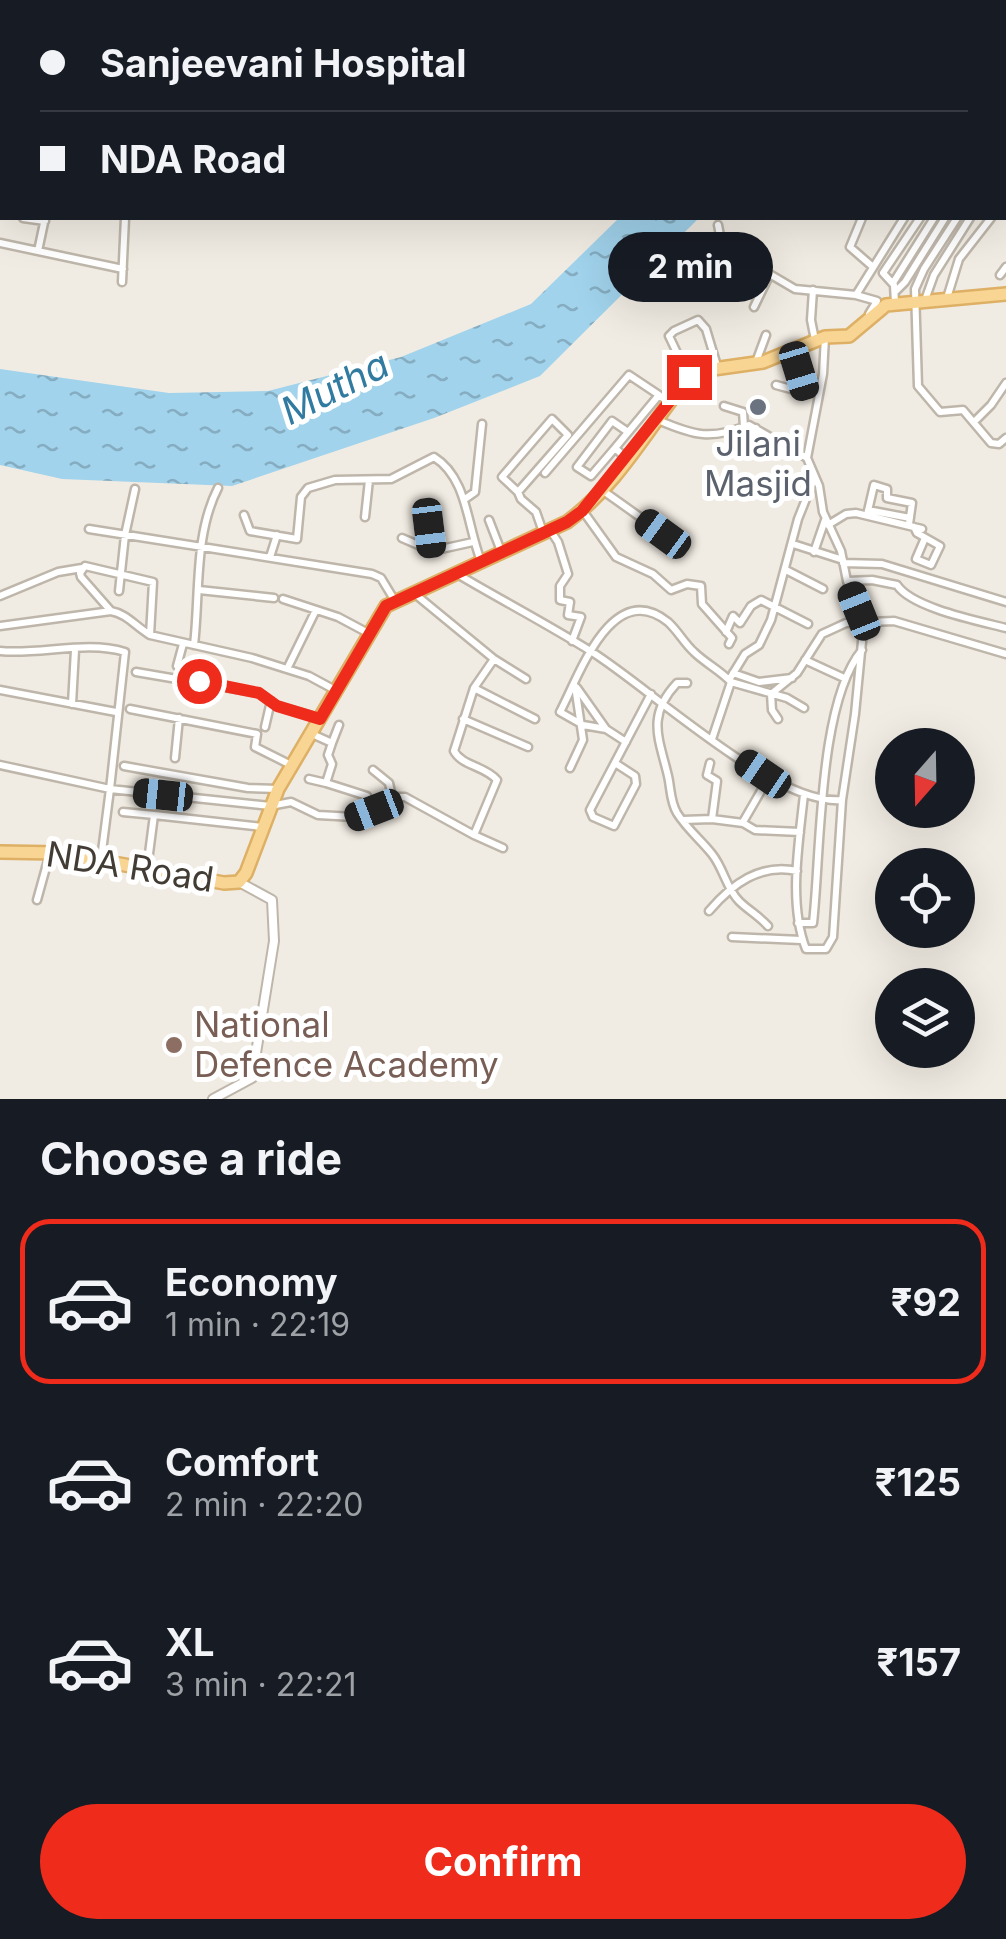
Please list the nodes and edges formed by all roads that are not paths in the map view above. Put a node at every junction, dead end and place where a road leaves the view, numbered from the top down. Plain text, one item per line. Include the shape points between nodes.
1 (45, 220) edge
2 (125, 220) edge
3 (861, 220) edge
4 (903, 220) edge
5 (919, 220) edge
6 (933, 220) edge
7 (944, 220) edge
8 (956, 220) edge
9 (969, 220) edge
10 (989, 220) edge
11 (718, 225) dead end
12 (0, 243) edge
13 (38, 251) junction
14 (873, 267) junction
15 (1006, 267) edge
16 (123, 269) junction
17 (1000, 275) dead end
18 (769, 276) junction
19 (122, 282) dead end
20 (813, 290) junction
21 (894, 293) junction
22 (1006, 294) edge
23 (856, 295) junction
24 (946, 300) junction
25 (921, 302) junction
26 (754, 307) dead end
27 (862, 325) junction
28 (766, 335) dead end
29 (820, 339) junction
30 (793, 351) junction
31 (756, 363) junction
32 (727, 368) junction
33 (689, 377) junction
34 (1006, 383) edge
35 (776, 384) dead end
36 (818, 390) dead end
37 (806, 392) junction
38 (664, 399) junction
39 (724, 406) dead end
40 (658, 420) junction
41 (974, 422) junction
42 (482, 424) dead end
43 (744, 426) junction
44 (756, 428) junction
45 (628, 432) junction
46 (1006, 438) edge
47 (749, 445) dead end
48 (615, 448) junction
49 (807, 458) junction
50 (627, 459) junction
51 (546, 473) dead end
52 (814, 479) junction
53 (370, 480) junction
54 (218, 488) dead end
55 (135, 489) dead end
56 (602, 490) junction
57 (518, 492) junction
58 (465, 500) junction
59 (426, 506) dead end
60 (582, 511) junction
61 (867, 513) junction
62 (244, 515) dead end
63 (365, 517) dead end
64 (489, 520) dead end
65 (827, 521) junction
66 (90, 529) dead end
67 (546, 531) junction
68 (125, 535) junction
69 (276, 536) junction
70 (402, 538) dead end
71 (474, 542) junction
72 (793, 544) junction
73 (682, 547) dead end
74 (202, 548) junction
75 (432, 550) junction
76 (814, 552) junction
77 (501, 553) junction
78 (270, 557) junction
79 (843, 561) junction
80 (482, 562) junction
81 (82, 568) junction
82 (786, 570) junction
83 (121, 574) junction
84 (458, 574) junction
85 (847, 581) junction
86 (823, 588) dead end
87 (200, 590) junction
88 (119, 591) dead end
89 (415, 594) junction
90 (0, 596) edge
91 (274, 598) dead end
92 (283, 599) dead end
93 (396, 602) junction
94 (1006, 602) edge
95 (777, 607) junction
96 (316, 610) junction
97 (111, 611) junction
98 (864, 622) junction
99 (808, 624) dead end
100 (0, 626) edge
101 (1006, 628) edge
102 (726, 632) junction
103 (368, 633) junction
104 (150, 634) junction
105 (572, 641) junction
106 (183, 644) junction
107 (729, 644) dead end
108 (194, 645) junction
109 (75, 650) junction
110 (862, 650) junction
111 (0, 651) edge
112 (591, 651) junction
113 (1006, 654) edge
114 (494, 659) junction
115 (805, 660) junction
116 (178, 666) dead end
117 (286, 669) junction
118 (136, 672) dead end
119 (731, 678) junction
120 (793, 678) junction
121 (844, 678) junction
122 (526, 679) dead end
123 (687, 683) dead end
124 (575, 684) junction
125 (474, 688) junction
126 (0, 690) edge
127 (337, 691) junction
128 (651, 694) junction
129 (770, 694) junction
130 (271, 701) junction
131 (663, 703) junction
132 (72, 704) junction
133 (130, 708) dead end
134 (804, 708) dead end
135 (116, 712) junction
136 (179, 718) junction
137 (464, 718) junction
138 (778, 718) dead end
139 (320, 719) junction
140 (535, 719) dead end
141 (339, 725) dead end
142 (583, 725) junction
143 (265, 728) dead end
144 (606, 729) junction
145 (312, 734) junction
146 (712, 738) junction
147 (332, 742) junction
148 (626, 742) junction
149 (528, 746) dead end
150 (175, 758) dead end
151 (710, 762) dead end
152 (614, 763) junction
153 (0, 765) edge
154 (290, 765) junction
155 (124, 766) dead end
156 (570, 768) dead end
157 (373, 770) dead end
158 (770, 777) junction
159 (309, 779) dead end
160 (326, 782) junction
161 (110, 789) junction
162 (278, 789) junction
163 (804, 794) junction
164 (367, 796) dead end
165 (392, 797) junction
166 (824, 799) junction
167 (842, 800) junction
168 (270, 806) junction
169 (122, 812) dead end
170 (154, 815) junction
171 (712, 818) junction
172 (682, 820) junction
173 (743, 823) junction
174 (262, 828) junction
175 (800, 832) junction
176 (474, 835) junction
177 (503, 848) dead end
178 (0, 852) edge
179 (50, 852) junction
180 (101, 859) junction
181 (147, 869) junction
182 (797, 872) junction
183 (239, 882) junction
184 (728, 888) junction
185 (38, 900) dead end
186 (710, 911) dead end
187 (798, 923) junction
188 (768, 926) dead end
189 (732, 937) dead end
190 (802, 940) junction
191 (214, 1099) edge

1 - 13 street
2 - 16 street
3 - 14 street via 850,247
4 - 14 street
5 - 21 street via 883,274
6 - 21 street
7 - 21 street
8 - 25 street via 924,269 916,289
9 - 25 street
10 - 24 street via 960,259
11 - 18 street via 722,246
12 - 13 street
13 - 16 street
14 - 23 street
15 - 17 street
16 - 19 street
18 - 20 street
18 - 26 street
20 - 23 street
20 - 29 street via 811,320
21 - 25 main road
21 - 27 main road
22 - 24 main road
23 - 27 street via 877,301
24 - 25 main road
25 - 41 street via 918,386 940,412 959,408
27 - 29 main road via 849,336
28 - 31 street
29 - 30 main road
29 - 49 street via 823,374
30 - 31 main road
30 - 37 street
31 - 32 main road
32 - 33 main road
32 - 33 street via 698,320 669,336
33 - 38 main road, NDA Road
34 - 41 street
35 - 37 street
36 - 37 street
38 - 40 main road, NDA Road
38 - 45 street
38 - 51 street via 629,376
39 - 43 street via 743,412
40 - 43 street via 699,435
40 - 50 main road, NDA Road
41 - 46 street via 991,443
42 - 58 street via 474,492
43 - 44 street
44 - 47 street
44 - 49 street
45 - 48 street
45 - 48 street via 612,420 578,467 591,476
48 - 50 street
49 - 52 street
50 - 56 main road, NDA Road
52 - 65 street
52 - 72 street
53 - 58 street via 391,479 434,457
53 - 63 street
53 - 69 street via 308,488 301,497 299,538
54 - 74 street
55 - 68 street
56 - 60 main road, NDA Road
56 - 73 street
57 - 57 street via 568,435 556,420 502,478
57 - 67 street
58 - 71 street
59 - 75 street
60 - 67 main road, NDA Road
60 - 102 street via 616,557 671,590 701,586 702,604
61 - 61 street via 916,527 912,503 887,498 887,488 874,486
61 - 65 street
62 - 69 street via 250,531
64 - 77 street
65 - 76 street
65 - 79 street
66 - 68 street
67 - 77 main road, NDA Road
67 - 105 street via 558,542 568,574 560,600 570,602 568,615 580,617
68 - 74 street
68 - 83 street
69 - 78 street
70 - 75 street
71 - 75 street
71 - 80 street
72 - 76 street
72 - 82 street
74 - 78 street
74 - 87 street
76 - 79 street
77 - 80 main road, NDA Road
78 - 93 street via 377,575
79 - 85 street
79 - 94 street via 882,564
80 - 84 main road, NDA Road
81 - 83 street
81 - 90 street
81 - 97 street via 82,577
82 - 86 street
82 - 95 street
83 - 88 street
83 - 104 street via 155,586
84 - 89 main road, NDA Road
84 - 105 street
85 - 98 street
85 - 101 street via 897,585 944,610
87 - 91 street
87 - 108 street
89 - 93 main road, NDA Road
89 - 114 street
92 - 96 street
93 - 103 main road, NDA Road
95 - 99 street
95 - 102 street via 760,600 740,622 734,616
95 - 119 street via 760,645 745,654
96 - 103 street
96 - 117 street
97 - 100 street
97 - 104 street
98 - 110 street
98 - 113 street via 903,623
98 - 115 street via 833,626
102 - 107 street
103 - 127 main road, NDA Road
104 - 106 street
105 - 112 street
106 - 108 street
106 - 116 street
108 - 117 street
109 - 111 street
109 - 132 street
109 - 135 street via 126,652
110 - 121 street
110 - 167 street
112 - 119 street via 612,621 630,612 652,613
112 - 124 street
112 - 128 street
114 - 122 street
114 - 125 street
115 - 120 street
115 - 121 street
117 - 127 street
118 - 130 street via 259,693
119 - 120 street
119 - 129 street
119 - 146 street
120 - 129 street
121 - 166 street
123 - 131 street via 677,683
124 - 142 street
124 - 142 street via 560,712
124 - 144 street
125 - 137 street
125 - 140 street
126 - 132 street
127 - 139 main road, NDA Road
128 - 131 street
128 - 148 street
129 - 134 street
129 - 138 street
130 - 139 street
130 - 143 street
131 - 146 street
131 - 172 street via 658,747
132 - 135 street
133 - 136 street
135 - 161 street
136 - 150 street
136 - 154 street via 257,734 255,747
137 - 149 street
137 - 176 street via 455,755 496,780
139 - 145 main road, NDA Road
141 - 147 street
142 - 144 street
142 - 156 street
144 - 148 street
145 - 147 street
145 - 154 main road, NDA Road
146 - 158 street
147 - 160 street
148 - 152 street
151 - 171 street via 706,775 716,781
152 - 152 street via 590,810 614,826 636,784 635,776
153 - 161 street
154 - 162 main road, NDA Road
155 - 162 street
157 - 165 street
158 - 163 street
158 - 173 street
159 - 160 street
160 - 164 street
161 - 168 street
161 - 180 street
162 - 168 main road, NDA Road
163 - 166 street
163 - 175 street
165 - 168 street via 354,817 318,815 291,802
165 - 176 street via 416,801
166 - 167 street
166 - 187 street via 813,923
167 - 190 street via 832,942 826,949 806,949
168 - 174 main road, NDA Road
169 - 170 street
170 - 174 street
170 - 181 street
171 - 172 street
171 - 173 street
172 - 184 street via 714,857
173 - 175 street via 755,830
174 - 183 main road, NDA Road
175 - 182 street
176 - 177 street
178 - 179 main road, NDA Road
179 - 180 main road, NDA Road
179 - 185 street
180 - 181 main road, NDA Road
181 - 183 main road, NDA Road
182 - 184 street via 764,870
182 - 187 street
183 - 191 street via 272,900 274,941 252,1078
184 - 186 street
184 - 188 street
187 - 190 street
189 - 190 street

